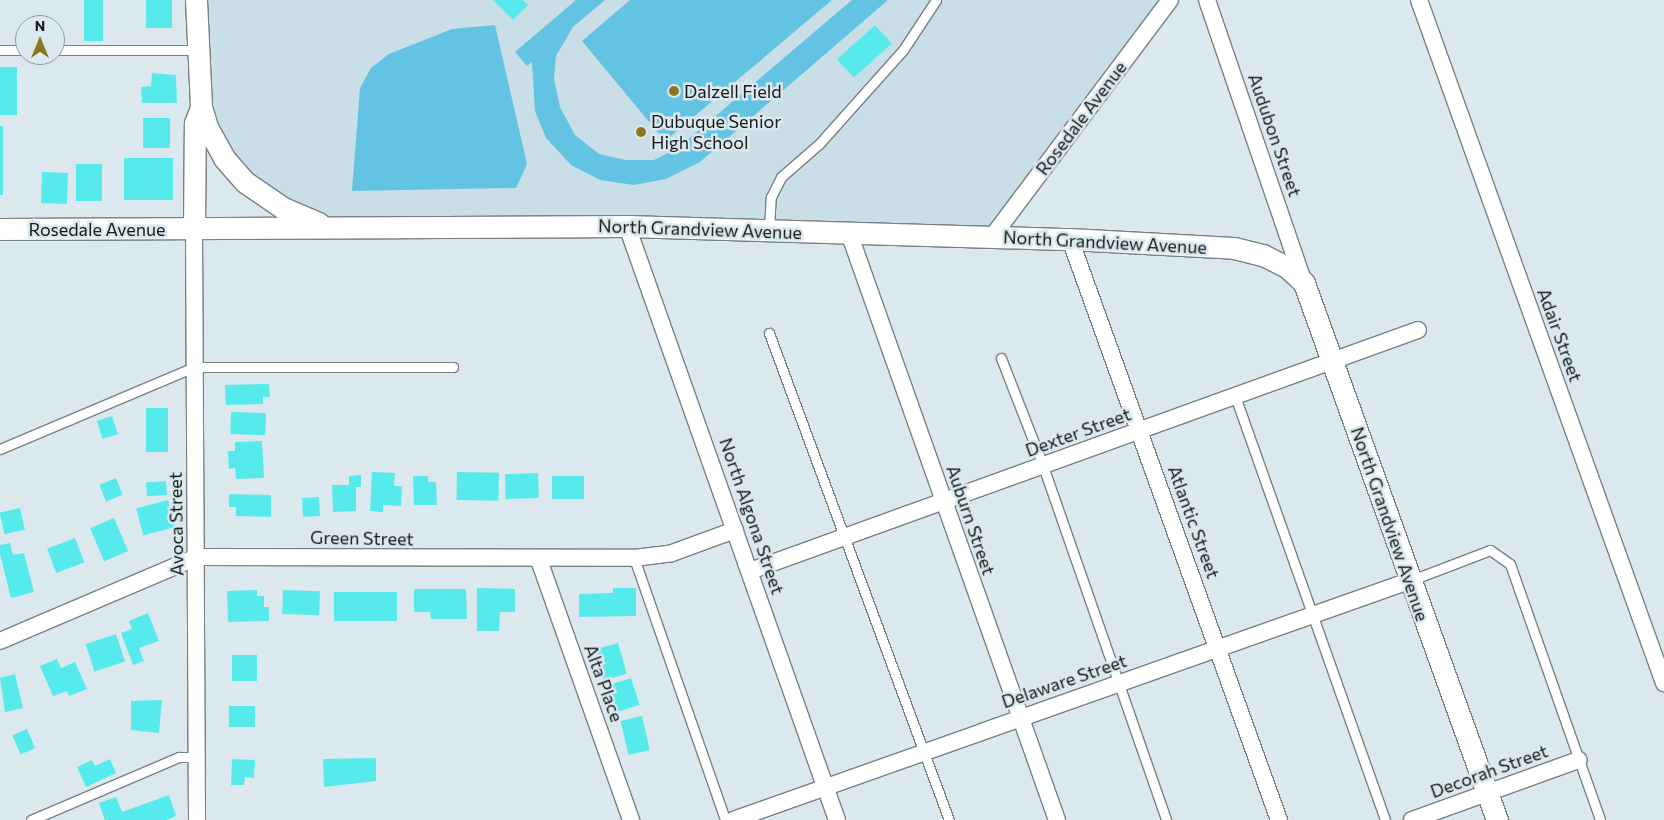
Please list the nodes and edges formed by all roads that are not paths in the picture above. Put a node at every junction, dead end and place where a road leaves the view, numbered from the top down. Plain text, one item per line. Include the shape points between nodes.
1 (196, 0) edge
2 (936, 0) edge
3 (1170, 0) edge
4 (1207, 0) edge
5 (1418, 0) edge
6 (0, 50) edge
7 (15, 50) edge
8 (65, 50) edge
9 (198, 50) junction
10 (200, 107) junction
11 (326, 226) junction
12 (627, 226) junction
13 (194, 228) junction
14 (0, 229) edge
15 (769, 230) junction
16 (849, 233) junction
17 (992, 237) junction
18 (1070, 239) junction
19 (1304, 283) junction
20 (1418, 330) dead end
21 (769, 333) dead end
22 (1001, 358) dead end
23 (1333, 361) junction
24 (194, 366) junction
25 (453, 367) dead end
26 (1235, 396) junction
27 (1140, 431) junction
28 (0, 449) edge
29 (1043, 466) junction
30 (944, 502) junction
31 (736, 530) junction
32 (847, 536) junction
33 (197, 557) junction
34 (634, 558) junction
35 (539, 560) junction
36 (750, 571) junction
37 (1409, 581) junction
38 (1313, 615) junction
39 (0, 641) edge
40 (1219, 648) junction
41 (1664, 683) edge
42 (1118, 684) junction
43 (1019, 718) junction
44 (923, 753) junction
45 (198, 756) junction
46 (1579, 760) junction
47 (824, 787) junction
48 (1488, 793) junction
49 (31, 820) edge
50 (197, 820) edge
51 (631, 820) edge
52 (725, 820) edge
53 (733, 820) edge
54 (836, 820) edge
55 (949, 820) edge
56 (1057, 820) edge
57 (1166, 820) edge
58 (1279, 820) edge
59 (1385, 820) edge
60 (1412, 820) edge
61 (1497, 820) edge
62 (1600, 820) edge

1 - 9 street, North Grandview Avenue
2 - 15 lane via 903,50 820,144 781,177 771,197
3 - 17 street, Rosedale Avenue
4 - 19 street, Audubon Street
5 - 41 street, Adair Street
6 - 7 lane
8 - 9 lane
9 - 10 street, North Grandview Avenue
10 - 11 street, North Grandview Avenue via 224,158 245,182 283,208
10 - 13 street, North Grandview Avenue via 195,123
11 - 12 street, North Grandview Avenue
11 - 13 street, North Grandview Avenue
12 - 15 street, North Grandview Avenue
12 - 31 street, North Algona Street
13 - 14 street, Rosedale Avenue
13 - 24 street, Avoca Street
15 - 16 street, North Grandview Avenue
16 - 17 street, North Grandview Avenue
16 - 30 street, Auburn Street
17 - 18 street, North Grandview Avenue
18 - 19 street, North Grandview Avenue via 1234,248 1263,255 1286,267
18 - 27 street, Atlantic Street
19 - 23 street, North Grandview Avenue
20 - 23 street, Dexter Street
21 - 32 lane
22 - 29 lane
23 - 26 street, Dexter Street
23 - 37 street, North Grandview Avenue
24 - 25 lane
24 - 28 lane
24 - 33 street, Avoca Street
26 - 27 street, Dexter Street
26 - 38 lane
27 - 29 street, Dexter Street
27 - 40 street, Atlantic Street
29 - 30 street, Dexter Street
29 - 42 lane
30 - 32 street, Dexter Street
30 - 43 street, Auburn Street
31 - 34 street, Green Street via 672,553
31 - 36 street, North Algona Street
32 - 36 street, Dexter Street
32 - 44 lane
33 - 35 street, Green Street
33 - 39 street, Green Street
33 - 45 street, Avoca Street
34 - 35 street, Green Street
34 - 52 lane
35 - 51 street, Alta Place
36 - 47 street, North Algona Street
37 - 38 street, Delaware Street
37 - 46 lane via 1490,550 1510,564
37 - 48 street, North Grandview Avenue
38 - 40 street, Delaware Street
38 - 59 lane
40 - 42 street, Delaware Street
40 - 58 street, Atlantic Street
42 - 43 street, Delaware Street
42 - 57 lane
43 - 44 street, Delaware Street
43 - 56 street, Auburn Street
44 - 47 street, Delaware Street
44 - 55 lane
45 - 49 lane via 179,756
45 - 50 street, Avoca Street
46 - 48 street, Decorah Street
46 - 62 lane
47 - 53 street, Delaware Street
47 - 54 street, North Algona Street
48 - 60 street, Decorah Street
48 - 61 street, North Grandview Avenue

